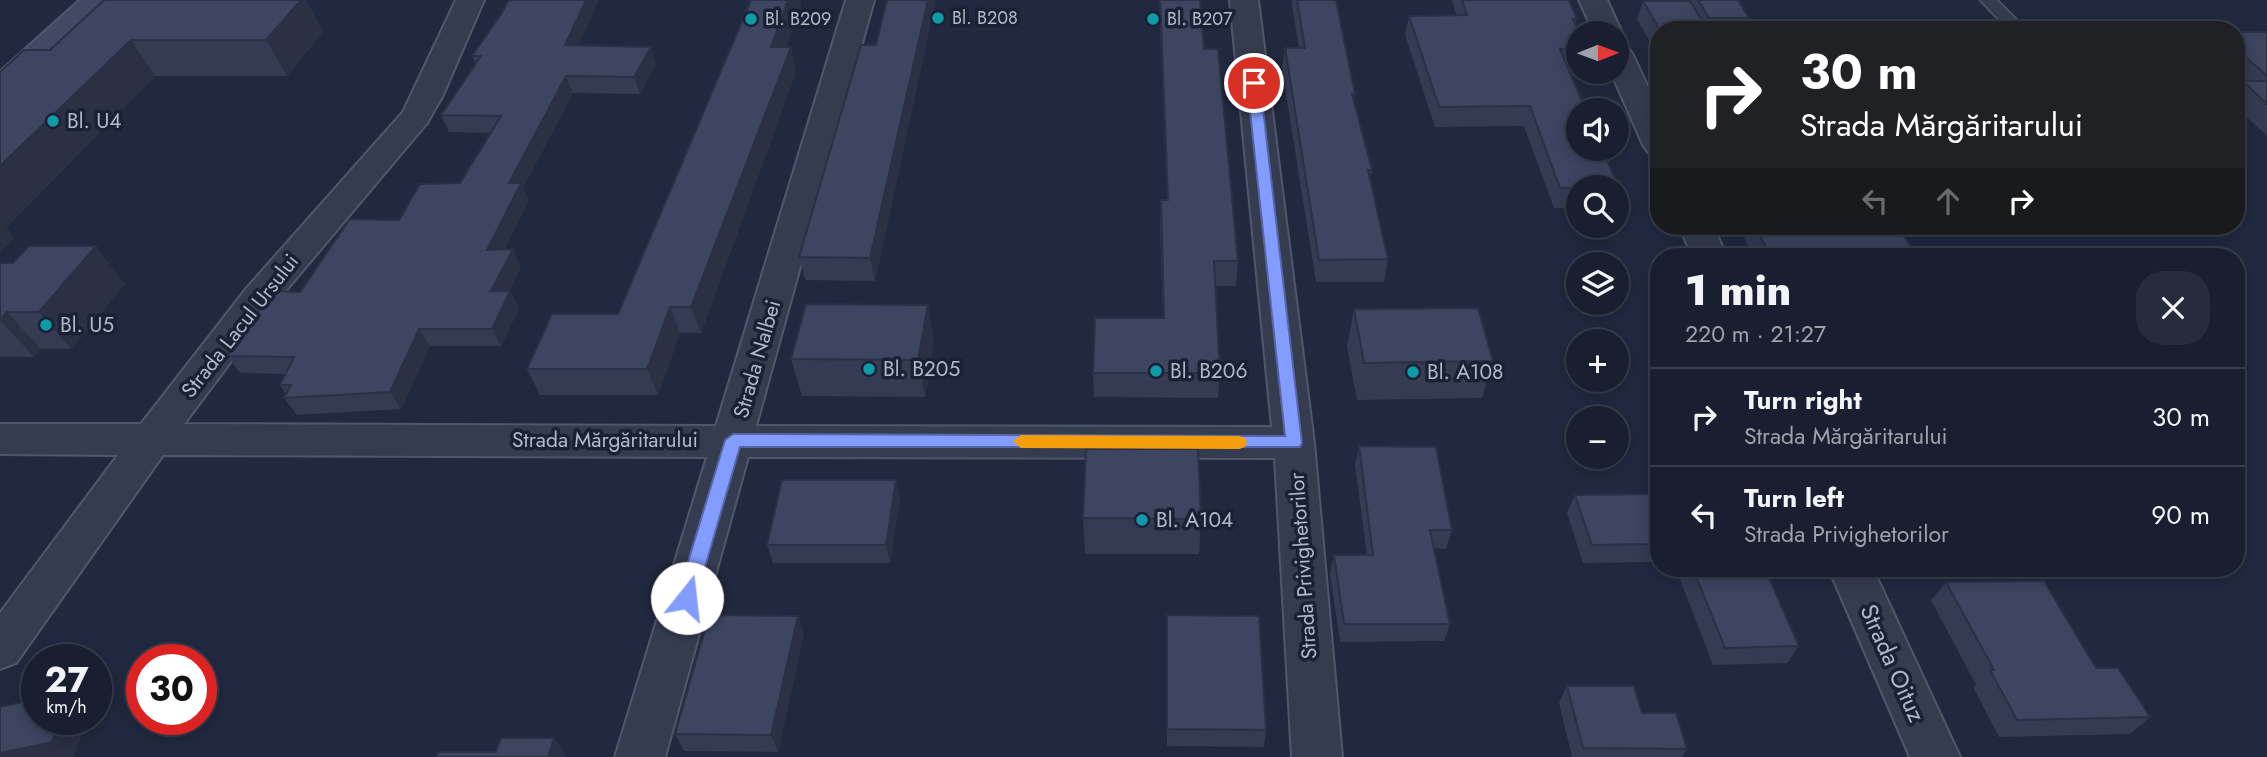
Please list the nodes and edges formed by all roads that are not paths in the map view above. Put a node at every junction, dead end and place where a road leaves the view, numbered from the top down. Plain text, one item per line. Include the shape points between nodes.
1 (96, 0) edge
2 (470, 0) edge
3 (860, 0) edge
4 (1244, 0) edge
5 (1593, 0) edge
6 (1988, 0) edge
7 (1603, 21) edge
8 (2010, 21) edge
9 (1629, 79) edge
10 (0, 89) edge
11 (1650, 125) edge
12 (0, 439) edge
13 (153, 440) junction
14 (733, 440) junction
15 (1294, 443) junction
16 (1854, 577) edge
17 (0, 649) edge
18 (640, 757) edge
19 (1317, 757) edge
20 (1935, 757) edge

1 - 10 main road
2 - 13 street, Strada Lacul Ursului via 416,116 258,298
3 - 14 street, Strada Nalbei
4 - 15 street, Strada Privighetorilor
5 - 7 street
6 - 8 lane
9 - 11 street
12 - 13 street, Strada Mărgăritarului
13 - 14 street, Strada Mărgăritarului
13 - 17 street, Strada Lacul Ursului
14 - 15 street, Strada Mărgăritarului
14 - 18 street, Strada Nalbei
15 - 19 street, Strada Privighetorilor
16 - 20 street, Strada Oituz

